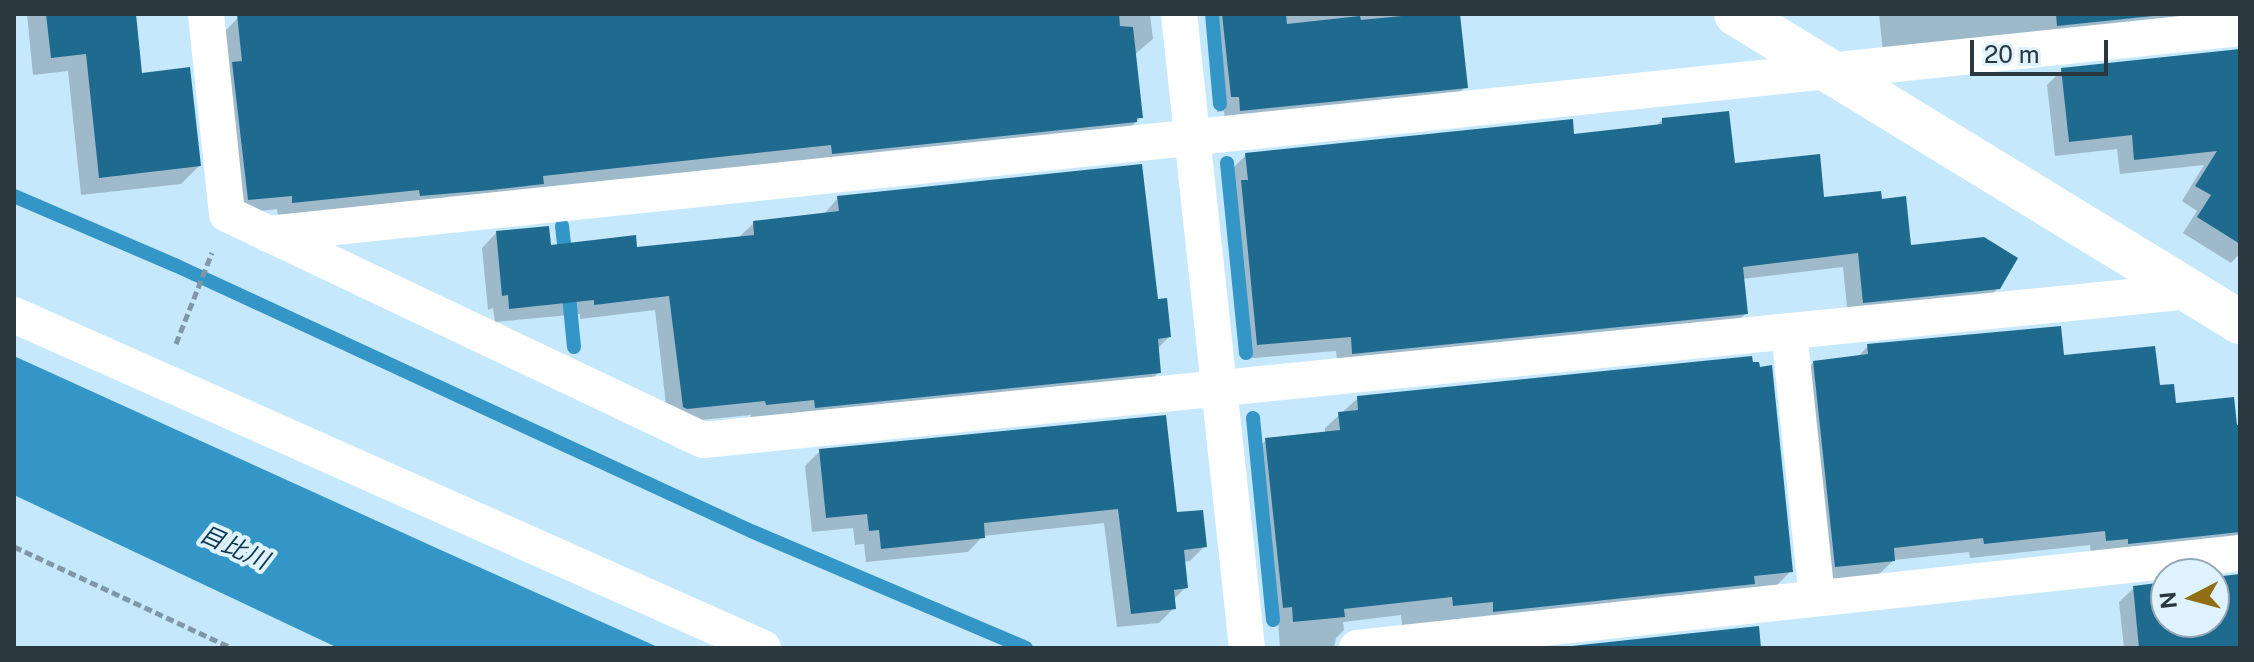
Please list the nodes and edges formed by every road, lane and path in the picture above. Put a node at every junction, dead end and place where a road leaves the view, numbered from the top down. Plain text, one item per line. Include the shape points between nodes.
1 (206, 14) edge
2 (1179, 14) edge
3 (1736, 14) edge
4 (2240, 28) edge
5 (1828, 71) junction
6 (1192, 137) junction
7 (268, 234) junction
8 (208, 262) dead end
9 (2190, 291) junction
10 (14, 315) edge
11 (2240, 322) edge
12 (1789, 331) junction
13 (162, 381) junction
14 (1219, 389) junction
15 (14, 547) edge
16 (2240, 553) edge
17 (1817, 598) junction
18 (231, 648) edge
19 (763, 648) edge
20 (1247, 648) edge
21 (1357, 648) edge

1 - 7 street via 227,214
2 - 6 street
3 - 5 street
4 - 5 street
5 - 6 street
5 - 9 street
6 - 7 street
6 - 14 street
7 - 14 street via 703,440
8 - 13 path
9 - 11 street
9 - 12 street
10 - 13 street
12 - 14 street
12 - 17 street
13 - 19 street
14 - 20 street
15 - 18 path
16 - 17 street
17 - 21 street

